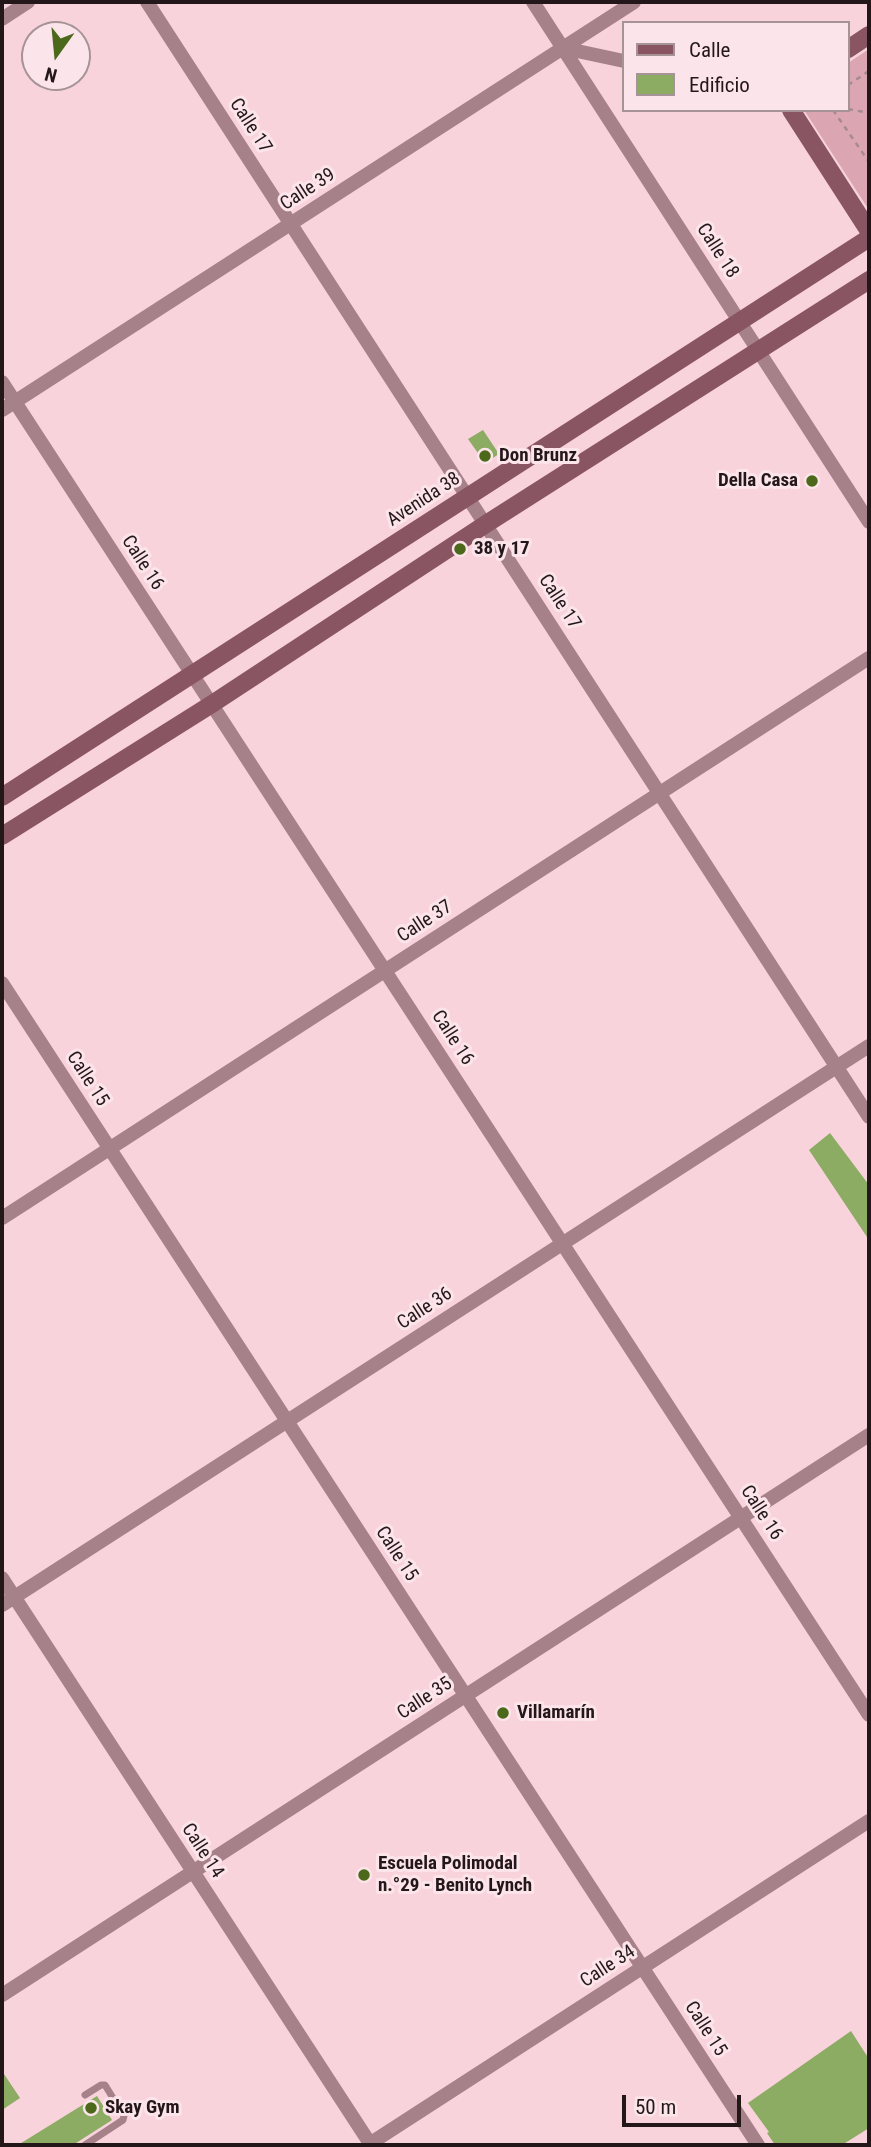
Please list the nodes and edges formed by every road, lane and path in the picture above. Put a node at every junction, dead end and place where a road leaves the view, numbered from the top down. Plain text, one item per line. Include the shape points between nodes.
1 (28, 2) edge
2 (147, 2) edge
3 (533, 2) edge
4 (634, 2) edge
5 (2, 19) edge
6 (869, 35) edge
7 (563, 48) junction
8 (850, 48) edge
9 (622, 61) edge
10 (869, 71) edge
11 (850, 84) edge
12 (850, 109) edge
13 (792, 112) edge
14 (834, 112) edge
15 (869, 113) edge
16 (869, 162) edge
17 (291, 223) junction
18 (869, 231) edge
19 (869, 238) edge
20 (869, 280) edge
21 (740, 321) junction
22 (759, 351) junction
23 (2, 382) edge
24 (8, 406) edge
25 (468, 497) junction
26 (869, 522) edge
27 (486, 524) junction
28 (869, 658) edge
29 (192, 674) junction
30 (212, 704) junction
31 (660, 793) junction
32 (2, 797) edge
33 (2, 836) edge
34 (385, 971) junction
35 (2, 984) edge
36 (869, 1046) edge
37 (837, 1067) junction
38 (869, 1117) edge
39 (109, 1149) junction
40 (2, 1218) edge
41 (562, 1244) junction
42 (287, 1421) junction
43 (869, 1435) edge
44 (741, 1518) junction
45 (2, 1578) edge
46 (8, 1601) edge
47 (465, 1696) junction
48 (869, 1714) edge
49 (869, 1821) edge
50 (193, 1872) junction
51 (642, 1968) junction
52 (2, 1995) edge
53 (85, 2095) dead end
54 (85, 2145) edge
55 (370, 2145) edge
56 (758, 2145) edge

1 - 5 street
2 - 17 street, Calle 17
3 - 7 street, Calle 18
4 - 7 street, Calle 39
6 - 8 main road
7 - 9 street
7 - 17 street, Calle 39
7 - 21 street, Calle 18
10 - 11 path
12 - 15 path
13 - 18 main road
14 - 16 path
17 - 24 street, Calle 39
17 - 25 street, Calle 17
19 - 21 main road, Avenida 38
20 - 22 main road
21 - 22 street, Calle 18
21 - 25 main road, Avenida 38
22 - 26 street, Calle 18
22 - 27 main road
23 - 24 street, Calle 16
24 - 29 street, Calle 16
25 - 27 street, Calle 17
25 - 29 main road, Avenida 38
27 - 30 main road
27 - 31 street, Calle 17
28 - 31 street, Calle 37
29 - 30 street, Calle 16
29 - 32 main road, Avenida 38
30 - 33 main road
30 - 34 street, Calle 16
31 - 34 street, Calle 37
31 - 37 street, Calle 17
34 - 39 street, Calle 37
34 - 41 street, Calle 16
35 - 39 street, Calle 15
36 - 37 street, Calle 36
37 - 38 street, Calle 17
37 - 41 street, Calle 36
39 - 40 street, Calle 37
39 - 42 street, Calle 15
41 - 42 street, Calle 36
41 - 44 street, Calle 16
42 - 46 street, Calle 36
42 - 47 street, Calle 15
43 - 44 street, Calle 35
44 - 47 street, Calle 35
44 - 48 street, Calle 16
45 - 46 street, Calle 14
46 - 50 street, Calle 14
47 - 50 street, Calle 35
47 - 51 street, Calle 15
49 - 51 street, Calle 34
50 - 52 street, Calle 35
50 - 55 street, Calle 14
51 - 55 street, Calle 34
51 - 56 street, Calle 15
53 - 54 lane via 104,2085 124,2116

